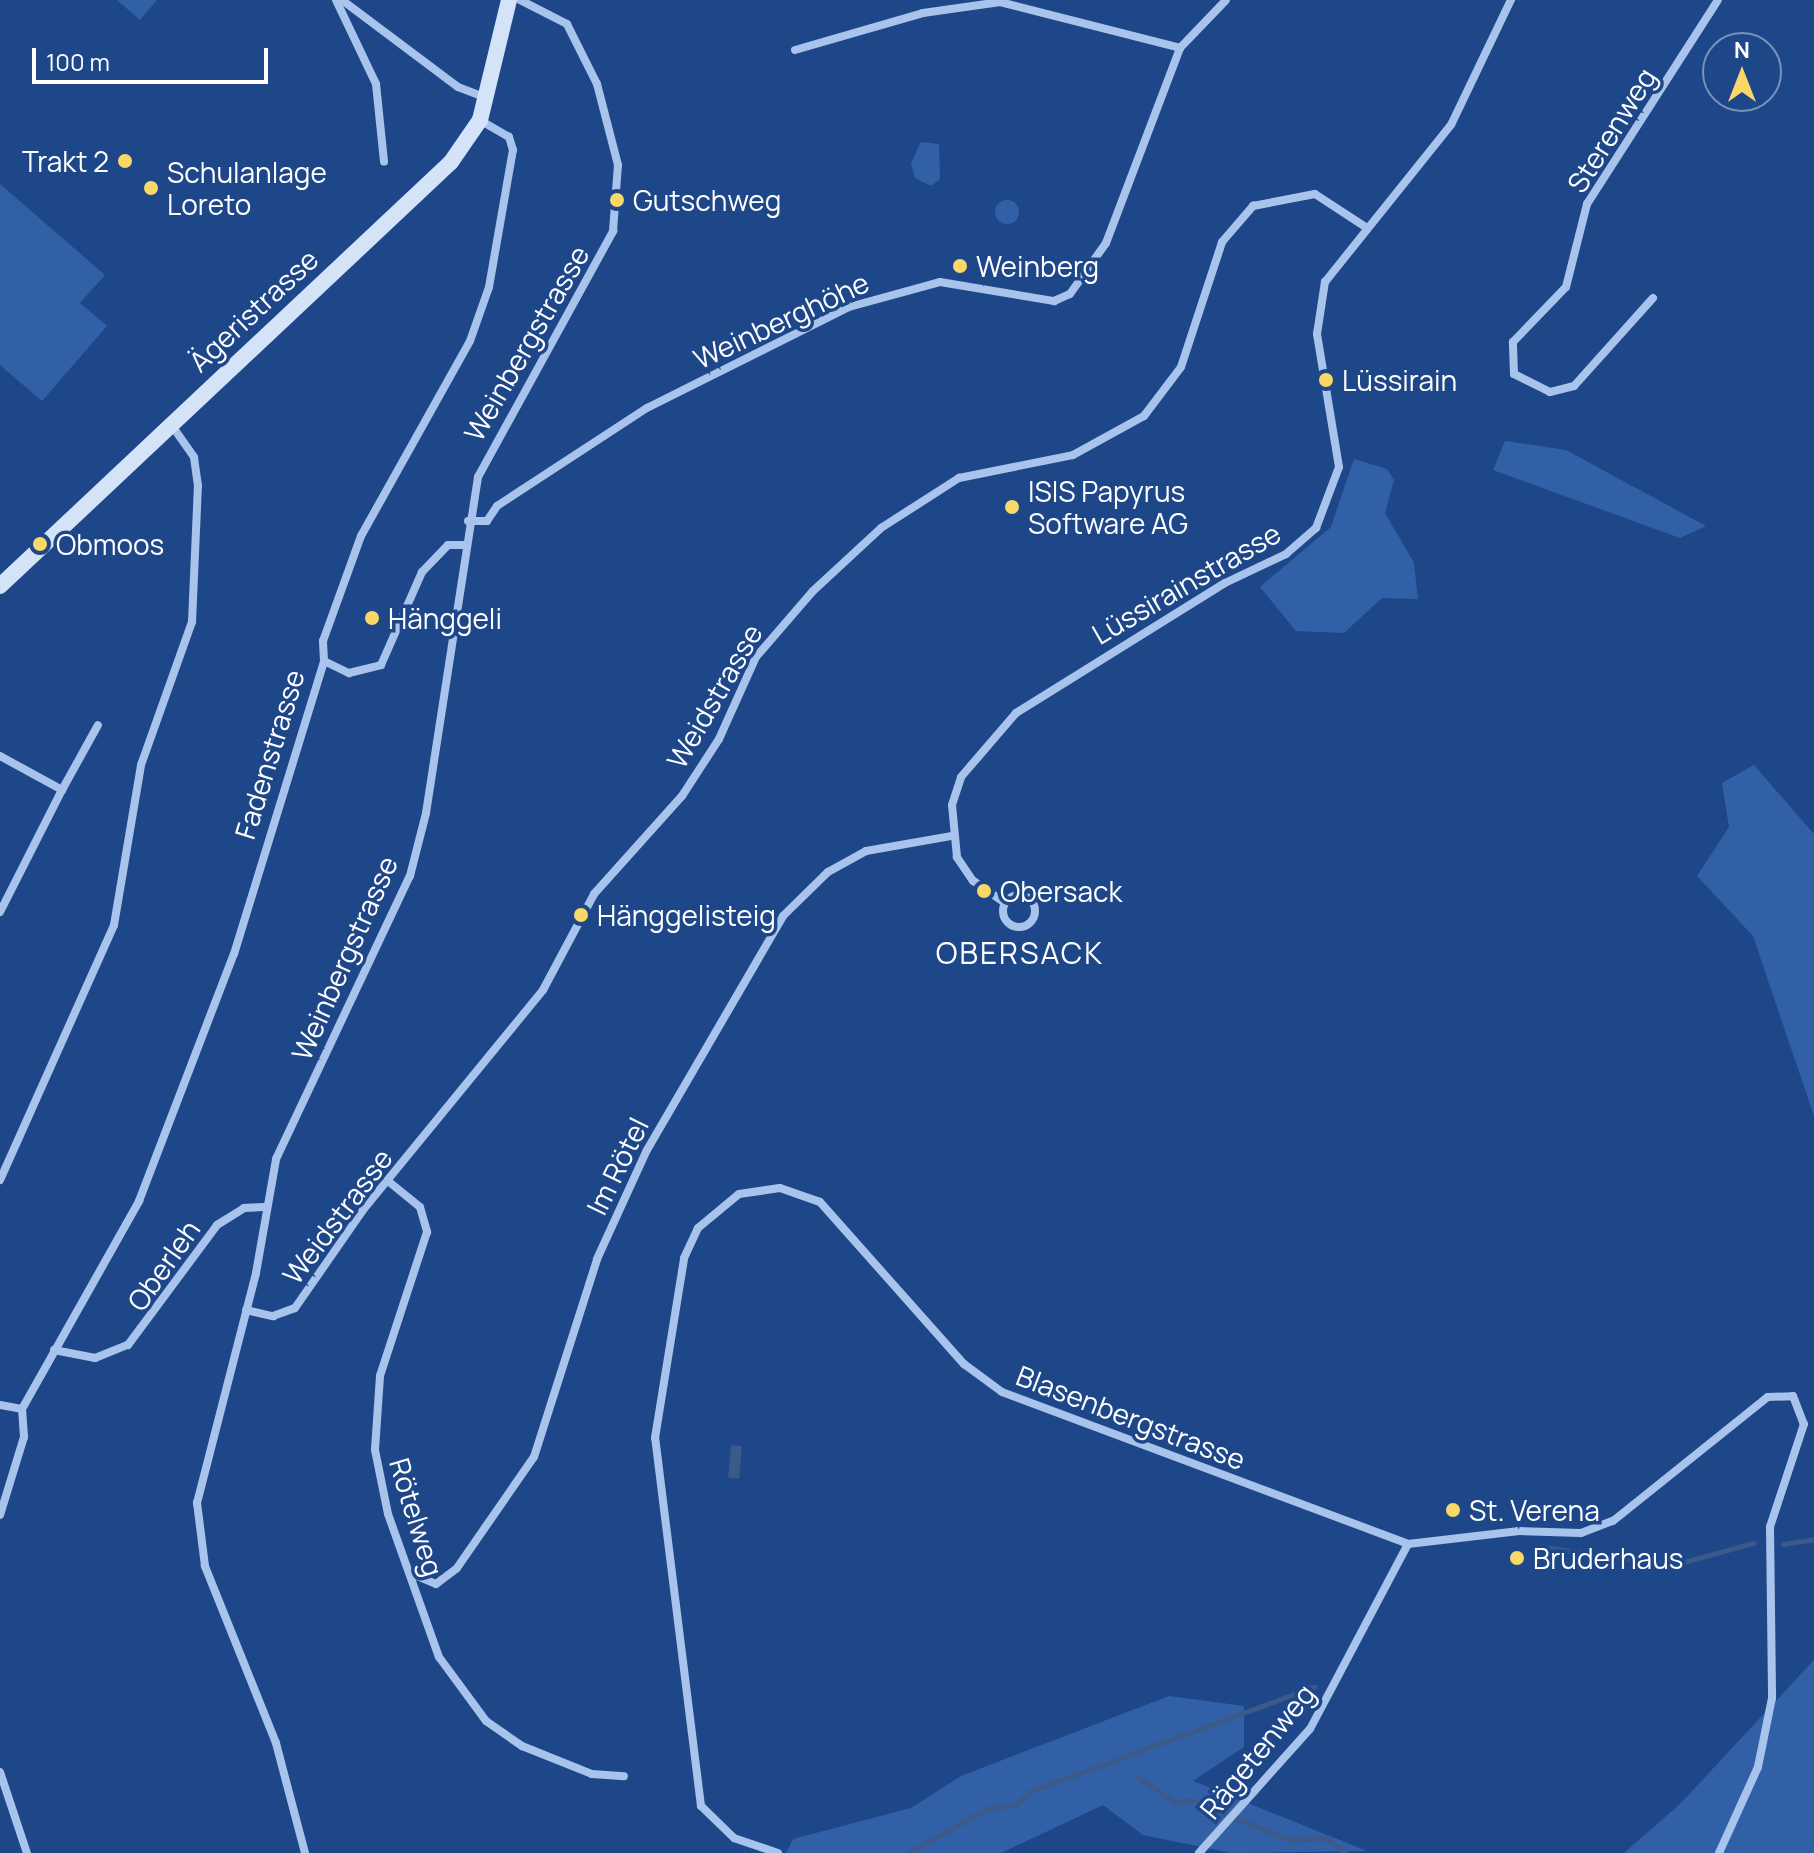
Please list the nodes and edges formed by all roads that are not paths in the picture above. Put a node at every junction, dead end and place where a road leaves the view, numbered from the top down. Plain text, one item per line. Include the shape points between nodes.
1 (336, 0) edge
2 (342, 0) edge
3 (509, 0) edge
4 (520, 0) edge
5 (1226, 0) edge
6 (1511, 0) edge
7 (1718, 0) edge
8 (1180, 48) junction
9 (795, 50) dead end
10 (487, 98) junction
11 (480, 120) junction
12 (384, 162) dead end
13 (1367, 228) junction
14 (1653, 298) dead end
15 (169, 422) junction
16 (468, 521) junction
17 (464, 545) junction
18 (0, 586) edge
19 (324, 661) junction
20 (98, 725) dead end
21 (0, 756) edge
22 (62, 790) junction
23 (951, 836) junction
24 (1005, 903) junction
25 (0, 912) edge
26 (0, 1180) edge
27 (388, 1181) junction
28 (264, 1207) junction
29 (246, 1310) junction
30 (54, 1350) junction
31 (0, 1405) edge
32 (22, 1409) junction
33 (0, 1515) edge
34 (1408, 1544) junction
35 (410, 1573) junction
36 (0, 1772) edge
37 (624, 1776) dead end
38 (27, 1853) edge
39 (305, 1853) edge
40 (778, 1853) edge
41 (1199, 1853) edge
42 (1719, 1853) edge

1 - 12 street via 376,84
2 - 10 street via 458,87
3 - 10 main road, Ägeristrasse
4 - 16 street, Weinbergstrasse via 550,11 578,39 611,129 617,200 613,231 585,290 488,449
5 - 8 street
6 - 13 street, Lüssirainstrasse via 1451,125 1406,190
7 - 14 street, Sterenweg via 1587,204 1566,287 1513,342 1514,374 1550,392 1574,386
8 - 9 street via 1000,2 923,13
8 - 16 street, Weinberghöhe via 1106,243 1070,294 1054,301 940,282 849,307 647,408 497,506 487,521
10 - 11 main road, Ägeristrasse
11 - 15 main road, Ägeristrasse via 451,162
11 - 19 street, Fadenstrasse via 509,137 513,150 489,287 470,341 361,536 323,641
13 - 23 street, Lüssirainstrasse via 1334,265 1318,305 1339,467 1316,528 1286,554 1225,583 1016,713 961,777
13 - 27 street, Weidstrasse via 1315,194 1253,206 1222,242 1181,367 1144,416 1073,455 959,478 881,528 813,591 756,657 719,739 682,796 594,894 543,990
15 - 18 main road, Ägeristrasse
15 - 26 street via 194,457 195,607 141,765 114,925
16 - 17 street, Weinbergstrasse
17 - 19 street via 448,545 422,572 381,665 349,673
17 - 28 street, Weinbergstrasse via 426,813 410,876 276,1159
19 - 30 street, Fadenstrasse via 234,954 139,1201
20 - 22 street
21 - 22 street
22 - 25 street
23 - 24 street via 964,871
23 - 35 street, Im Rötel via 866,851 828,872 783,916 647,1150 597,1259 534,1457 457,1568 436,1584
24 - 24 street via 1010,924 1024,927 1034,918 1028,897
27 - 29 street, Weidstrasse via 295,1308 273,1316
27 - 35 street, Rötelweg via 420,1207 427,1232 374,1409 379,1480
28 - 29 street, Weinbergstrasse
28 - 30 street, Oberleh via 244,1208 217,1225 128,1345 95,1358
29 - 39 street, Weinbergstrasse via 201,1469 198,1532 276,1743
30 - 32 street, Fadenstrasse
31 - 32 street
32 - 33 street via 24,1437
34 - 40 street, Blasenbergstrasse via 1002,1392 964,1364 820,1202 780,1188 739,1194 698,1228 684,1258 655,1438 697,1794 714,1825
34 - 41 street, Rägetenweg via 1336,1689 1246,1806
34 - 42 street, Blasenbergstrasse via 1519,1531 1581,1533 1645,1501 1768,1397 1793,1396 1802,1404 1804,1424 1770,1527 1768,1724 1758,1767
35 - 37 street, Rötelweg via 439,1657 486,1721 522,1746 592,1774
36 - 38 street

